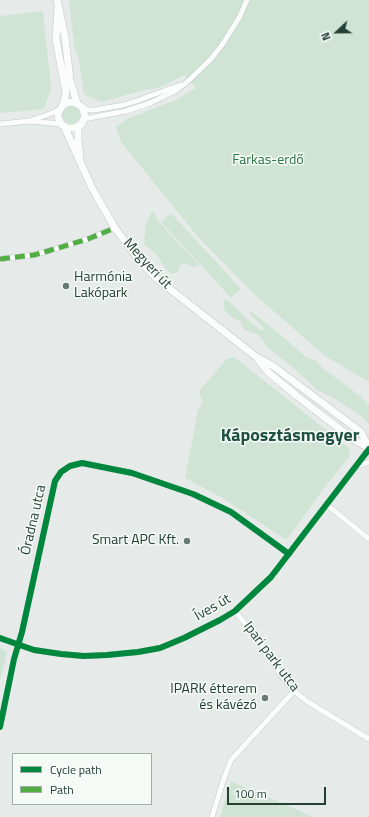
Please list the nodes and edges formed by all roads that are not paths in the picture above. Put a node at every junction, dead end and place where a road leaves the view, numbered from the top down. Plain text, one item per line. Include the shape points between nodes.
1 (57, 0) edge
2 (247, 0) edge
3 (58, 8) junction
4 (187, 82) junction
5 (80, 105) junction
6 (61, 107) junction
7 (84, 119) junction
8 (30, 121) junction
9 (0, 124) edge
10 (62, 125) junction
11 (78, 127) junction
12 (82, 166) junction
13 (115, 228) junction
14 (0, 259) edge
15 (255, 356) junction
16 (369, 448) edge
17 (369, 462) edge
18 (354, 467) junction
19 (326, 504) junction
20 (369, 539) edge
21 (289, 554) junction
22 (235, 611) junction
23 (0, 638) edge
24 (18, 645) junction
25 (294, 691) junction
26 (0, 727) edge
27 (369, 739) edge
28 (212, 817) edge

1 - 3 main road, Megyeri út
2 - 4 street via 222,45
3 - 5 main road, Megyeri út via 65,37 70,80
3 - 6 main road, Megyeri út via 56,39 66,93
4 - 5 street via 124,105 94,110 87,110
4 - 7 street via 148,104
5 - 6 main road via 70,102
5 - 7 main road, Megyeri út
6 - 8 street
6 - 10 main road, Megyeri út via 58,117
7 - 11 main road
8 - 9 street
8 - 10 street
10 - 11 main road via 71,129
10 - 12 main road, Megyeri út
11 - 12 main road, Megyeri út
12 - 13 main road, Megyeri út
13 - 14 street via 34,255
13 - 15 main road, Megyeri út via 156,278
15 - 16 main road, Megyeri út via 268,372 297,396 354,440
15 - 16 main road, Megyeri út via 273,366 361,432
16 - 18 street, Íves út
17 - 18 street
18 - 19 street, Íves út
19 - 20 street
19 - 21 street, Íves út
21 - 22 street, Íves út via 271,577
21 - 24 street, Óradna utca via 232,512 193,494 132,474 82,463 70,466 61,472 55,481
22 - 24 street, Íves út via 184,638 160,648 138,652 84,656 34,650
22 - 25 street, Ipari park utca
23 - 24 street, Íves út
24 - 26 street, Óradna utca
25 - 27 street, Ipari park utca
25 - 28 street via 232,760

